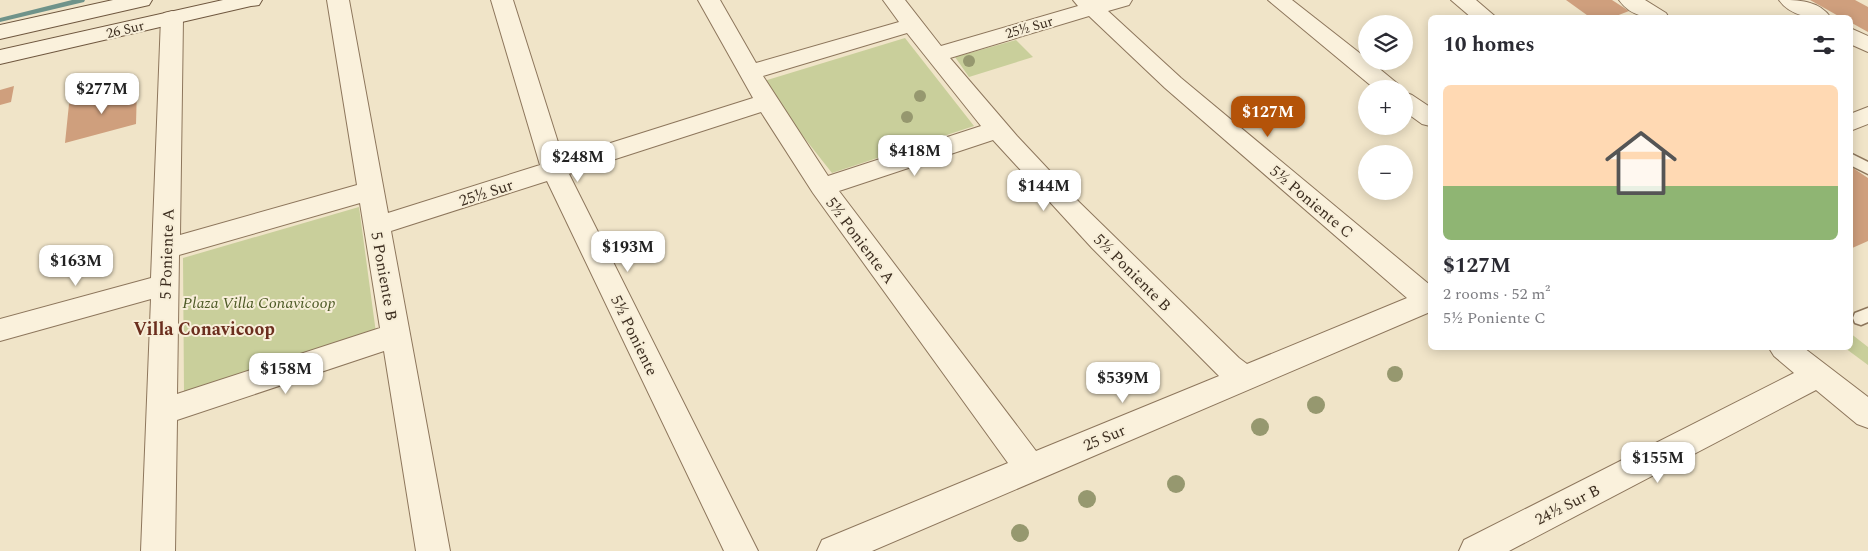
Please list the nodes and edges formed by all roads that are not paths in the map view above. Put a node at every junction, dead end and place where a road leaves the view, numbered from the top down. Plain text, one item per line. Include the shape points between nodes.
1 (141, 0) edge
2 (251, 0) edge
3 (338, 0) edge
4 (502, 0) edge
5 (709, 0) edge
6 (894, 0) edge
7 (1121, 0) edge
8 (1279, 0) edge
9 (1462, 0) edge
10 (1630, 0) edge
11 (1790, 0) edge
12 (1088, 4) edge
13 (1482, 15) edge
14 (1653, 15) edge
15 (1815, 15) edge
16 (172, 18) junction
17 (912, 25) junction
18 (0, 32) edge
19 (1853, 37) edge
20 (1868, 45) edge
21 (936, 55) junction
22 (0, 58) edge
23 (750, 72) junction
24 (1379, 80) edge
25 (767, 102) junction
26 (1413, 106) edge
27 (1868, 115) edge
28 (1428, 117) edge
29 (1853, 122) edge
30 (996, 130) junction
31 (1853, 160) edge
32 (554, 170) junction
33 (1868, 170) edge
34 (822, 187) junction
35 (370, 191) junction
36 (377, 226) junction
37 (166, 249) junction
38 (164, 285) junction
39 (1428, 298) edge
40 (1428, 301) edge
41 (0, 330) edge
42 (396, 335) junction
43 (1787, 350) edge
44 (1818, 375) junction
45 (1243, 379) junction
46 (162, 412) junction
47 (1868, 415) edge
48 (1030, 468) junction
49 (158, 551) edge
50 (433, 551) edge
51 (741, 551) edge
52 (834, 551) edge
53 (1476, 551) edge

1 - 18 street, 26 Sur
2 - 16 street, 26 Sur
3 - 35 street, 5 Poniente B
4 - 32 street, 5½ Poniente
5 - 23 street, 5½ Poniente A
6 - 17 street, 5½ Poniente B
7 - 12 street, 25½ Sur
8 - 24 street
9 - 13 street
10 - 14 street
11 - 15 street
12 - 21 street, 25½ Sur
12 - 39 street, 5½ Poniente C via 1173,83
16 - 22 street, 26 Sur
16 - 37 street, 5 Poniente A
17 - 21 street, 5½ Poniente B
17 - 23 street
19 - 20 street
21 - 30 street, 5½ Poniente B
23 - 25 street, 5½ Poniente A
25 - 32 street, 25½ Sur
25 - 34 street, 5½ Poniente A
26 - 28 street
27 - 29 street
30 - 34 street
30 - 45 street, 5½ Poniente B via 1070,209
31 - 33 lane
32 - 36 street, 25½ Sur
32 - 51 street, 5½ Poniente
34 - 48 street, 5½ Poniente A
35 - 36 street, 5 Poniente B
35 - 37 street
36 - 42 street, 5 Poniente B
37 - 38 street, 5 Poniente A
38 - 41 street
38 - 46 street, 5 Poniente A
40 - 45 street, 25 Sur
42 - 46 street
42 - 50 street, 5 Poniente B
43 - 44 street
44 - 47 street
44 - 53 street, 24½ Sur B
45 - 48 street, 25 Sur
46 - 49 street, 5 Poniente A
48 - 52 street, 25 Sur

